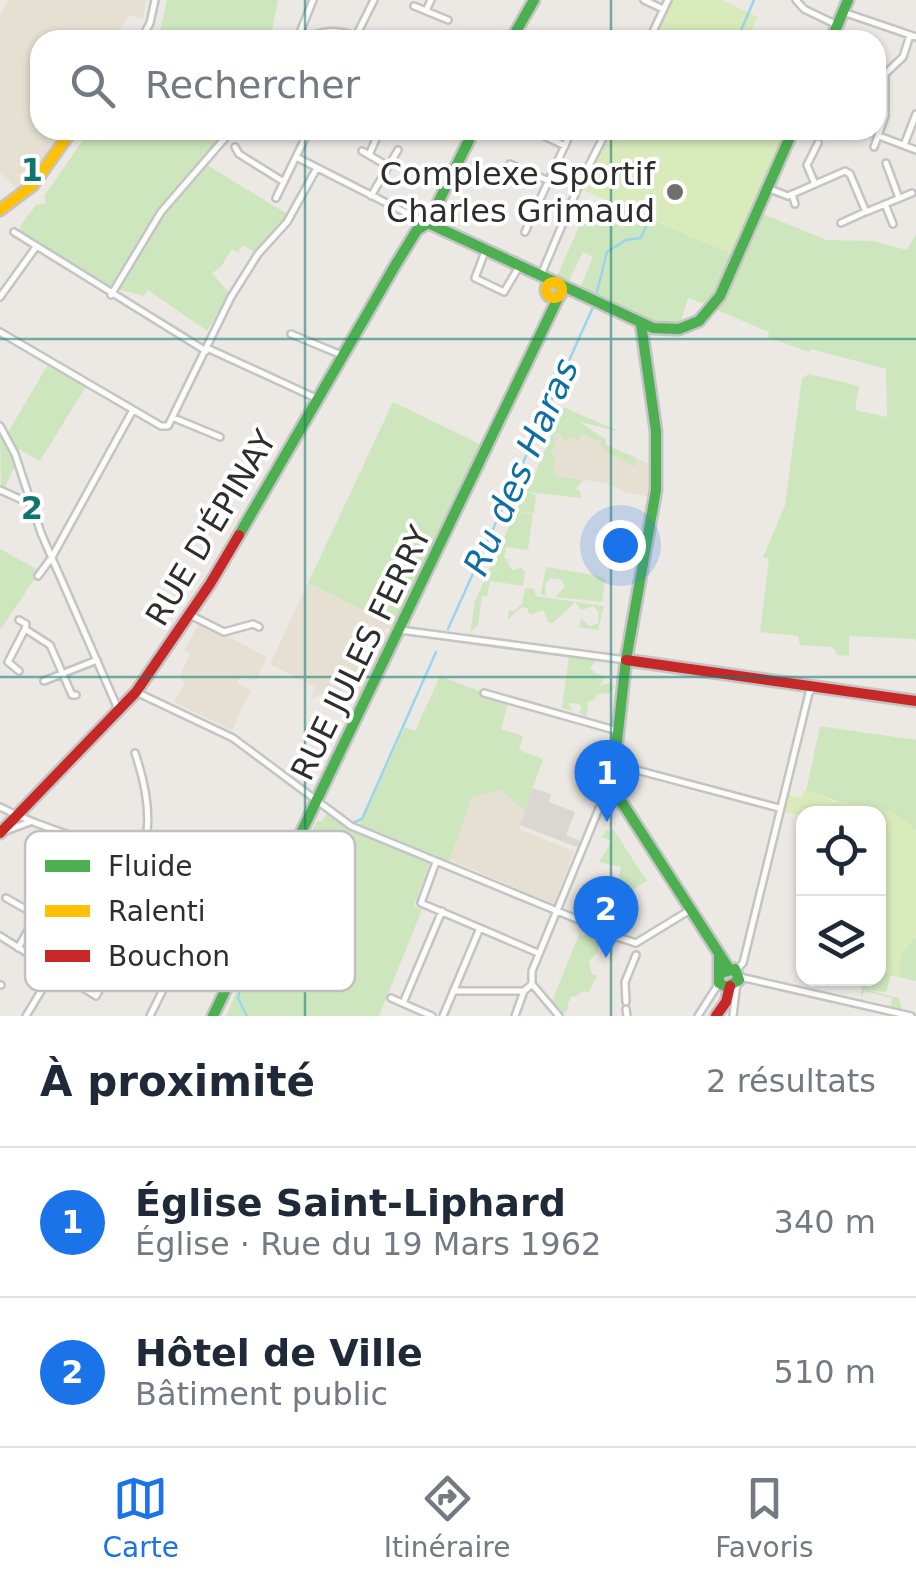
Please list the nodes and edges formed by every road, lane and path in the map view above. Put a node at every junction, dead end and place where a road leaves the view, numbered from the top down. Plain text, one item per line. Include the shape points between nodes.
1 (155, 0) edge
2 (313, 0) edge
3 (374, 0) edge
4 (431, 0) edge
5 (534, 0) edge
6 (644, 0) edge
7 (668, 0) edge
8 (796, 0) edge
9 (848, 0) edge
10 (414, 6) dead end
11 (426, 10) junction
12 (664, 10) junction
13 (842, 12) junction
14 (448, 20) dead end
15 (304, 25) junction
16 (837, 25) junction
17 (146, 30) edge
18 (303, 30) edge
19 (305, 30) edge
20 (359, 30) edge
21 (519, 30) edge
22 (653, 30) edge
23 (835, 30) edge
24 (913, 36) edge
25 (886, 73) edge
26 (916, 114) edge
27 (886, 139) edge
28 (65, 140) edge
29 (223, 140) edge
30 (304, 140) edge
31 (373, 140) edge
32 (470, 140) edge
33 (553, 140) edge
34 (568, 140) edge
35 (603, 140) edge
36 (789, 140) edge
37 (877, 140) edge
38 (818, 143) dead end
39 (904, 145) junction
40 (565, 146) junction
41 (874, 147) dead end
42 (236, 148) dead end
43 (398, 150) dead end
44 (916, 150) edge
45 (296, 157) junction
46 (886, 163) dead end
47 (510, 164) dead end
48 (386, 165) junction
49 (556, 166) junction
50 (317, 168) junction
51 (582, 178) junction
52 (549, 181) junction
53 (284, 182) junction
54 (815, 184) junction
55 (767, 188) junction
56 (912, 193) dead end
57 (792, 194) junction
58 (372, 196) junction
59 (276, 198) dead end
60 (900, 198) junction
61 (795, 204) dead end
62 (885, 204) junction
63 (0, 210) edge
64 (866, 212) junction
65 (427, 223) junction
66 (841, 223) dead end
67 (893, 224) dead end
68 (14, 232) dead end
69 (525, 232) dead end
70 (36, 246) junction
71 (486, 249) junction
72 (520, 265) junction
73 (541, 275) junction
74 (558, 290) junction
75 (111, 294) junction
76 (0, 297) edge
77 (642, 324) junction
78 (0, 332) edge
79 (291, 334) dead end
80 (206, 350) junction
81 (345, 356) junction
82 (318, 398) junction
83 (134, 410) junction
84 (174, 418) junction
85 (0, 426) edge
86 (220, 437) dead end
87 (0, 490) edge
88 (29, 503) junction
89 (52, 558) junction
90 (38, 576) dead end
91 (190, 614) junction
92 (19, 620) dead end
93 (259, 627) dead end
94 (25, 629) junction
95 (400, 630) junction
96 (97, 660) junction
97 (626, 660) junction
98 (19, 671) dead end
99 (63, 675) junction
100 (44, 682) dead end
101 (816, 687) junction
102 (136, 692) junction
103 (484, 693) dead end
104 (76, 696) dead end
105 (916, 700) edge
106 (119, 710) junction
107 (618, 731) junction
108 (135, 754) dead end
109 (614, 764) junction
110 (606, 789) junction
111 (318, 801) junction
112 (0, 807) edge
113 (779, 808) junction
114 (31, 822) junction
115 (6, 823) edge
116 (56, 831) edge
117 (148, 831) edge
118 (303, 831) edge
119 (436, 862) junction
120 (6, 898) dead end
121 (25, 909) edge
122 (690, 910) junction
123 (557, 911) junction
124 (442, 912) junction
125 (480, 928) junction
126 (0, 936) edge
127 (25, 937) edge
128 (18, 948) junction
129 (25, 953) edge
130 (540, 953) junction
131 (636, 955) dead end
132 (730, 978) junction
133 (532, 984) junction
134 (41, 991) edge
135 (162, 991) edge
136 (225, 991) edge
137 (453, 991) junction
138 (524, 991) junction
139 (391, 998) dead end
140 (403, 1003) junction
141 (626, 1009) edge
142 (26, 1016) edge
143 (150, 1016) edge
144 (213, 1016) edge
145 (432, 1016) edge
146 (443, 1016) edge
147 (515, 1016) edge
148 (559, 1016) edge
149 (698, 1016) edge
150 (716, 1016) edge
151 (734, 1016) edge
152 (911, 1016) edge

1 - 17 street
2 - 15 street
3 - 20 street
4 - 11 street
5 - 21 street
6 - 12 street
7 - 12 street
8 - 16 street
9 - 13 street
10 - 11 street
11 - 14 street
12 - 22 street
13 - 16 street
13 - 24 street
15 - 18 street
15 - 19 street
16 - 23 street
24 - 25 street
26 - 39 street
27 - 39 street
28 - 63 street via 33,185
29 - 75 street via 161,212
30 - 45 street
31 - 48 street via 365,153
32 - 65 street, RUE D'ÉPINAY
33 - 40 street
34 - 40 street
35 - 51 street
36 - 55 street
37 - 41 street
38 - 54 street via 807,166
39 - 44 street
40 - 49 street
42 - 53 street
43 - 48 street
45 - 50 street
45 - 53 street
46 - 60 street
47 - 52 street
48 - 58 street
49 - 51 street
49 - 52 street
50 - 58 street
50 - 80 street via 238,285
51 - 73 street
52 - 69 street
53 - 59 street
54 - 57 street
54 - 64 street via 850,174
55 - 57 street
55 - 77 street via 714,306 681,328
56 - 60 street
57 - 61 street
58 - 65 street
60 - 62 street
62 - 64 street
62 - 67 street
64 - 66 street
65 - 71 street
65 - 81 street, RUE D'ÉPINAY
68 - 70 street
70 - 75 street
70 - 76 street
71 - 72 street
71 - 72 street via 475,278 504,292
72 - 73 street
73 - 74 street
74 - 77 street
74 - 95 street, RUE JULES FERRY via 554,311
75 - 80 street
77 - 97 street via 657,474
78 - 83 street
79 - 81 street
80 - 82 street
80 - 84 street
81 - 82 street, RUE D'ÉPINAY
82 - 91 street, RUE D'ÉPINAY
83 - 84 street via 165,427
83 - 89 street
84 - 86 street
85 - 88 street
87 - 88 street
88 - 89 street
89 - 90 street
89 - 96 street
91 - 93 street via 224,632
91 - 102 street, RUE D'ÉPINAY
92 - 94 street
94 - 98 street via 8,662
94 - 99 street via 48,642
95 - 97 street
95 - 111 street, RUE JULES FERRY
96 - 99 street
96 - 106 street
97 - 101 street
97 - 107 street
99 - 100 street
99 - 104 street
101 - 105 street
101 - 113 street
102 - 106 street, RUE D'ÉPINAY
102 - 111 street via 233,738
103 - 107 street
106 - 115 street, RUE D'ÉPINAY
107 - 109 street
108 - 117 street
109 - 110 street
109 - 113 street
110 - 122 street via 623,804
110 - 123 street
111 - 118 street, RUE JULES FERRY
111 - 119 street via 351,826
112 - 115 street
113 - 132 street via 745,958
114 - 115 street
114 - 115 street
114 - 116 street
119 - 123 street
119 - 124 street via 420,901
120 - 121 street
122 - 123 street via 636,944 610,935 602,923
122 - 132 street
123 - 130 street
124 - 125 street
124 - 140 street
125 - 130 street
125 - 137 street
126 - 128 street
127 - 128 street
128 - 129 street
130 - 133 street
131 - 141 street via 625,982
132 - 149 street
132 - 150 street
132 - 151 street
132 - 152 street
133 - 138 street
133 - 148 street
134 - 142 street
135 - 143 street
136 - 144 street, RUE JULES FERRY
137 - 138 street
137 - 146 street
138 - 147 street
139 - 140 street
140 - 145 street

